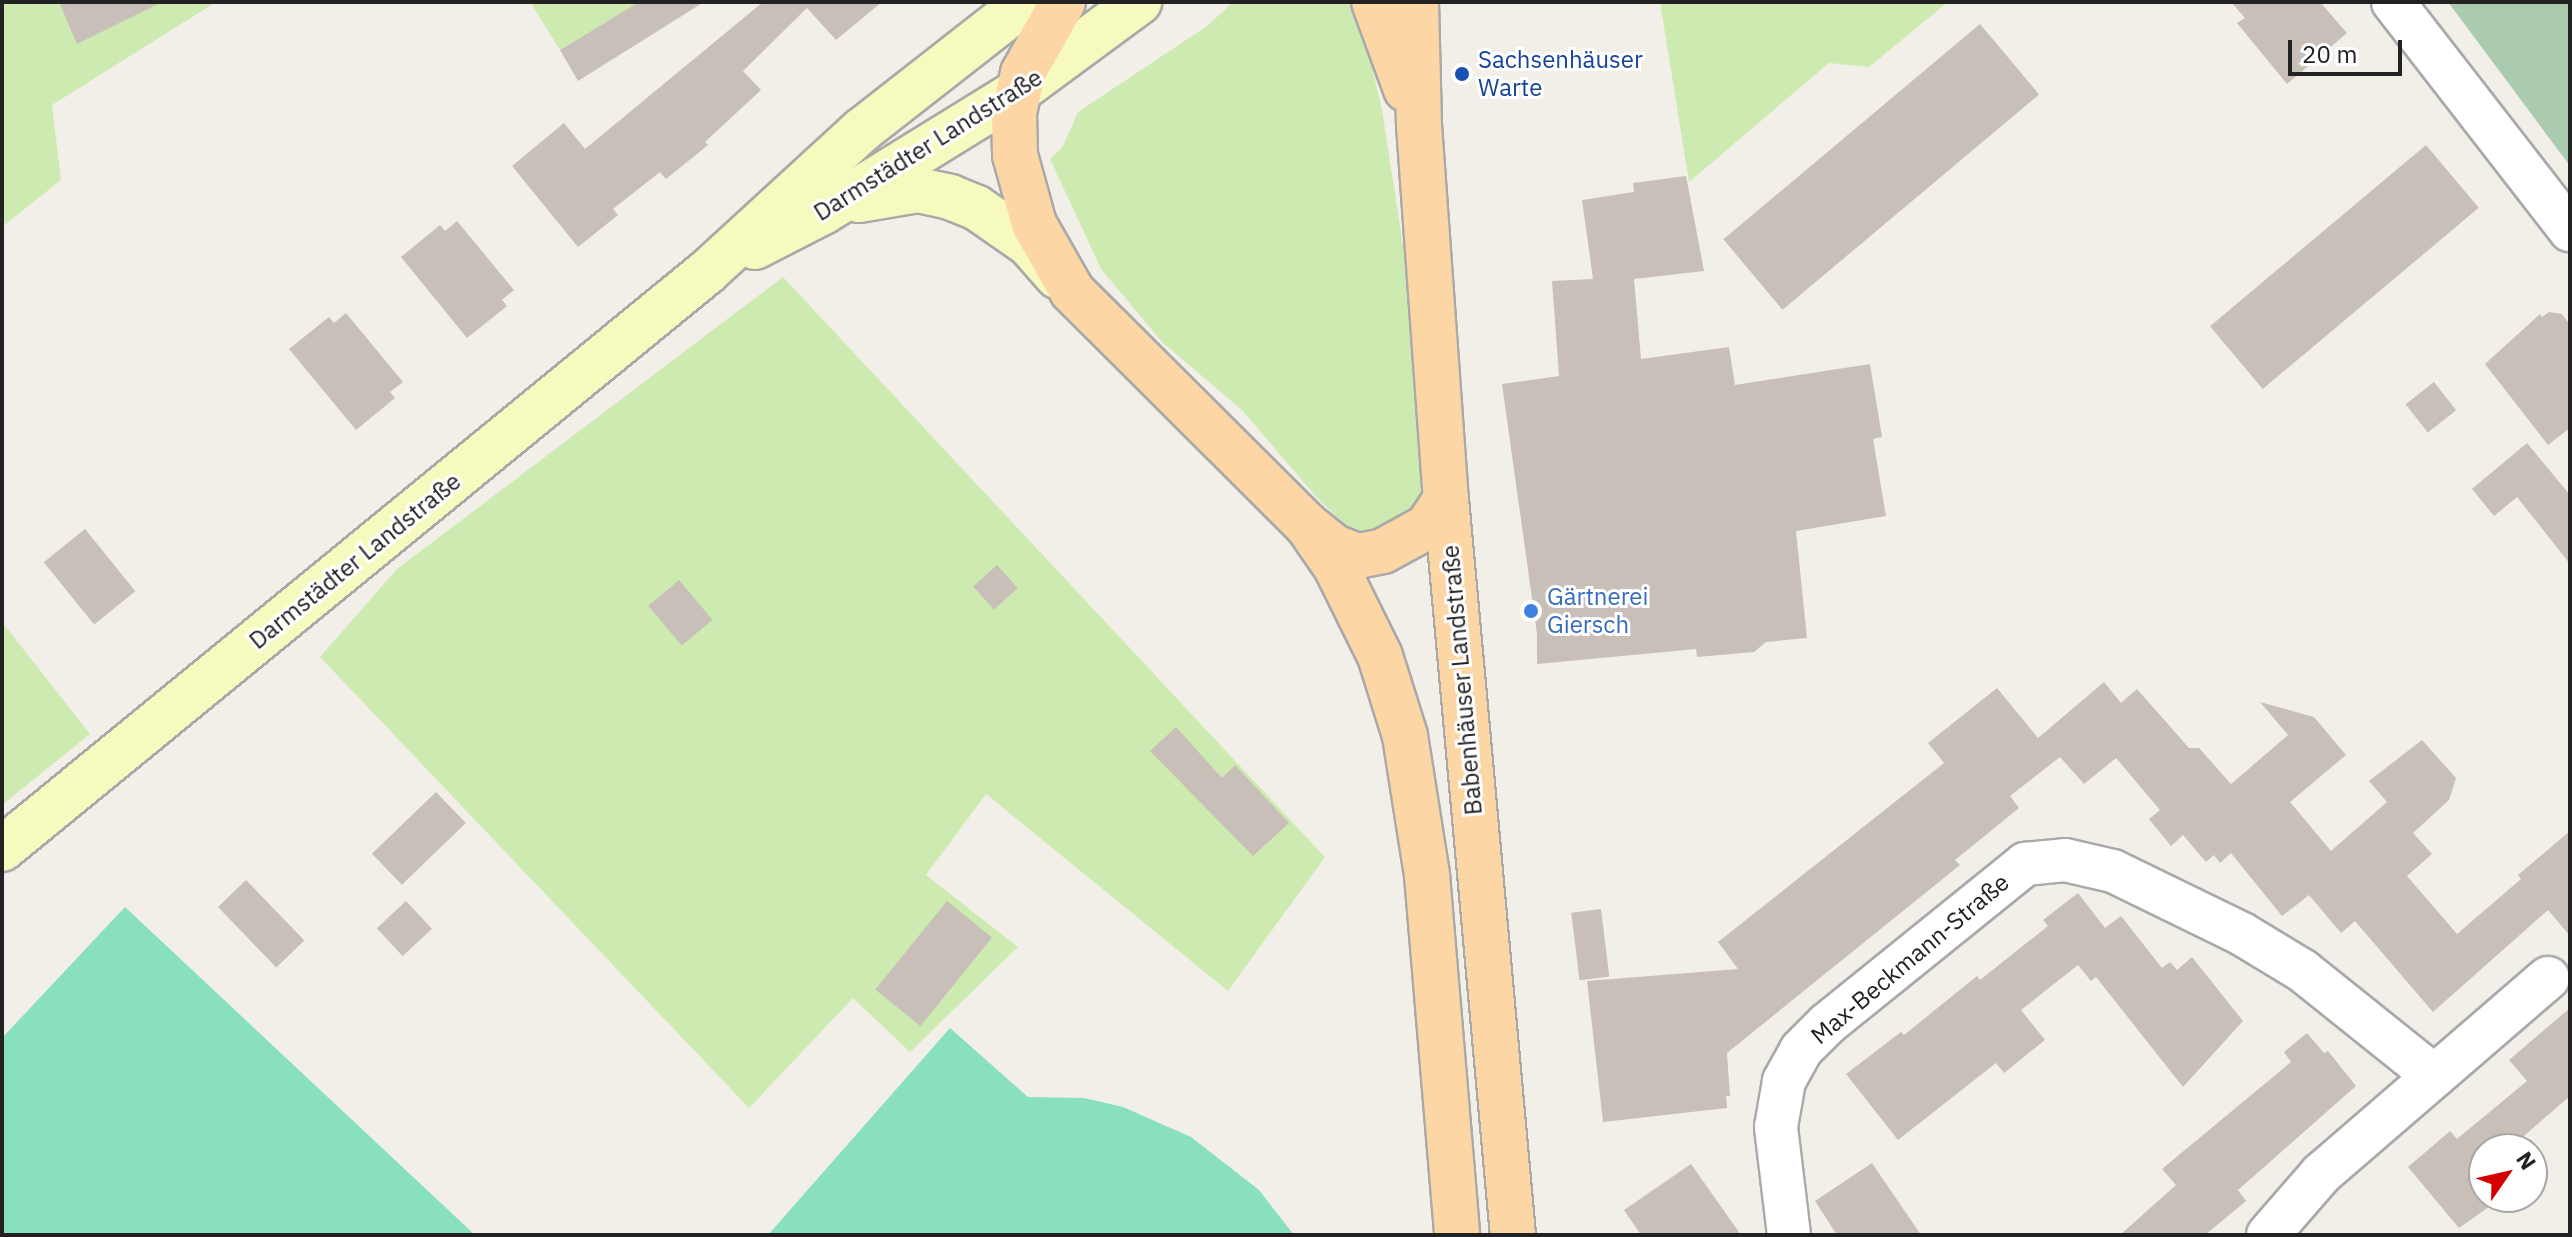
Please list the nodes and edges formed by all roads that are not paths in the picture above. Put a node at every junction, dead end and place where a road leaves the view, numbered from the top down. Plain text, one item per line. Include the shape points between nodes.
1 (1026, 2) edge
2 (1063, 2) edge
3 (1139, 2) edge
4 (1374, 2) edge
5 (1416, 2) edge
6 (2393, 2) edge
7 (1017, 92) junction
8 (1419, 125) junction
9 (823, 212) junction
10 (2570, 230) edge
11 (707, 272) junction
12 (1072, 291) junction
13 (1446, 499) junction
14 (1307, 525) junction
15 (2, 849) edge
16 (2548, 978) dead end
17 (2434, 1076) junction
18 (1457, 1235) edge
19 (1513, 1235) edge
20 (1789, 1235) edge
21 (2268, 1235) edge

1 - 11 main road, Darmstädter Landstraße via 862,130
2 - 7 main road
3 - 7 main road, Darmstädter Landstraße
4 - 8 main road
5 - 8 main road
6 - 10 street
7 - 9 main road, Darmstädter Landstraße
7 - 12 main road via 1013,135 1020,181 1034,224
8 - 13 main road, Babenhäuser Landstraße
9 - 11 main road, Darmstädter Landstraße
9 - 12 main road via 874,195 918,190 950,197 977,208 1029,244
11 - 15 main road, Darmstädter Landstraße
12 - 14 main road
13 - 14 main road via 1427,527 1383,551 1358,556 1334,547
13 - 19 main road, Babenhäuser Landstraße
14 - 18 main road via 1359,609 1405,736 1427,875
16 - 17 street
17 - 20 street, Max-Beckmann-Straße via 2303,971 2217,920 2113,871 2049,858 2025,864 1801,1050 1784,1081 1776,1127
17 - 21 street via 2321,1174

